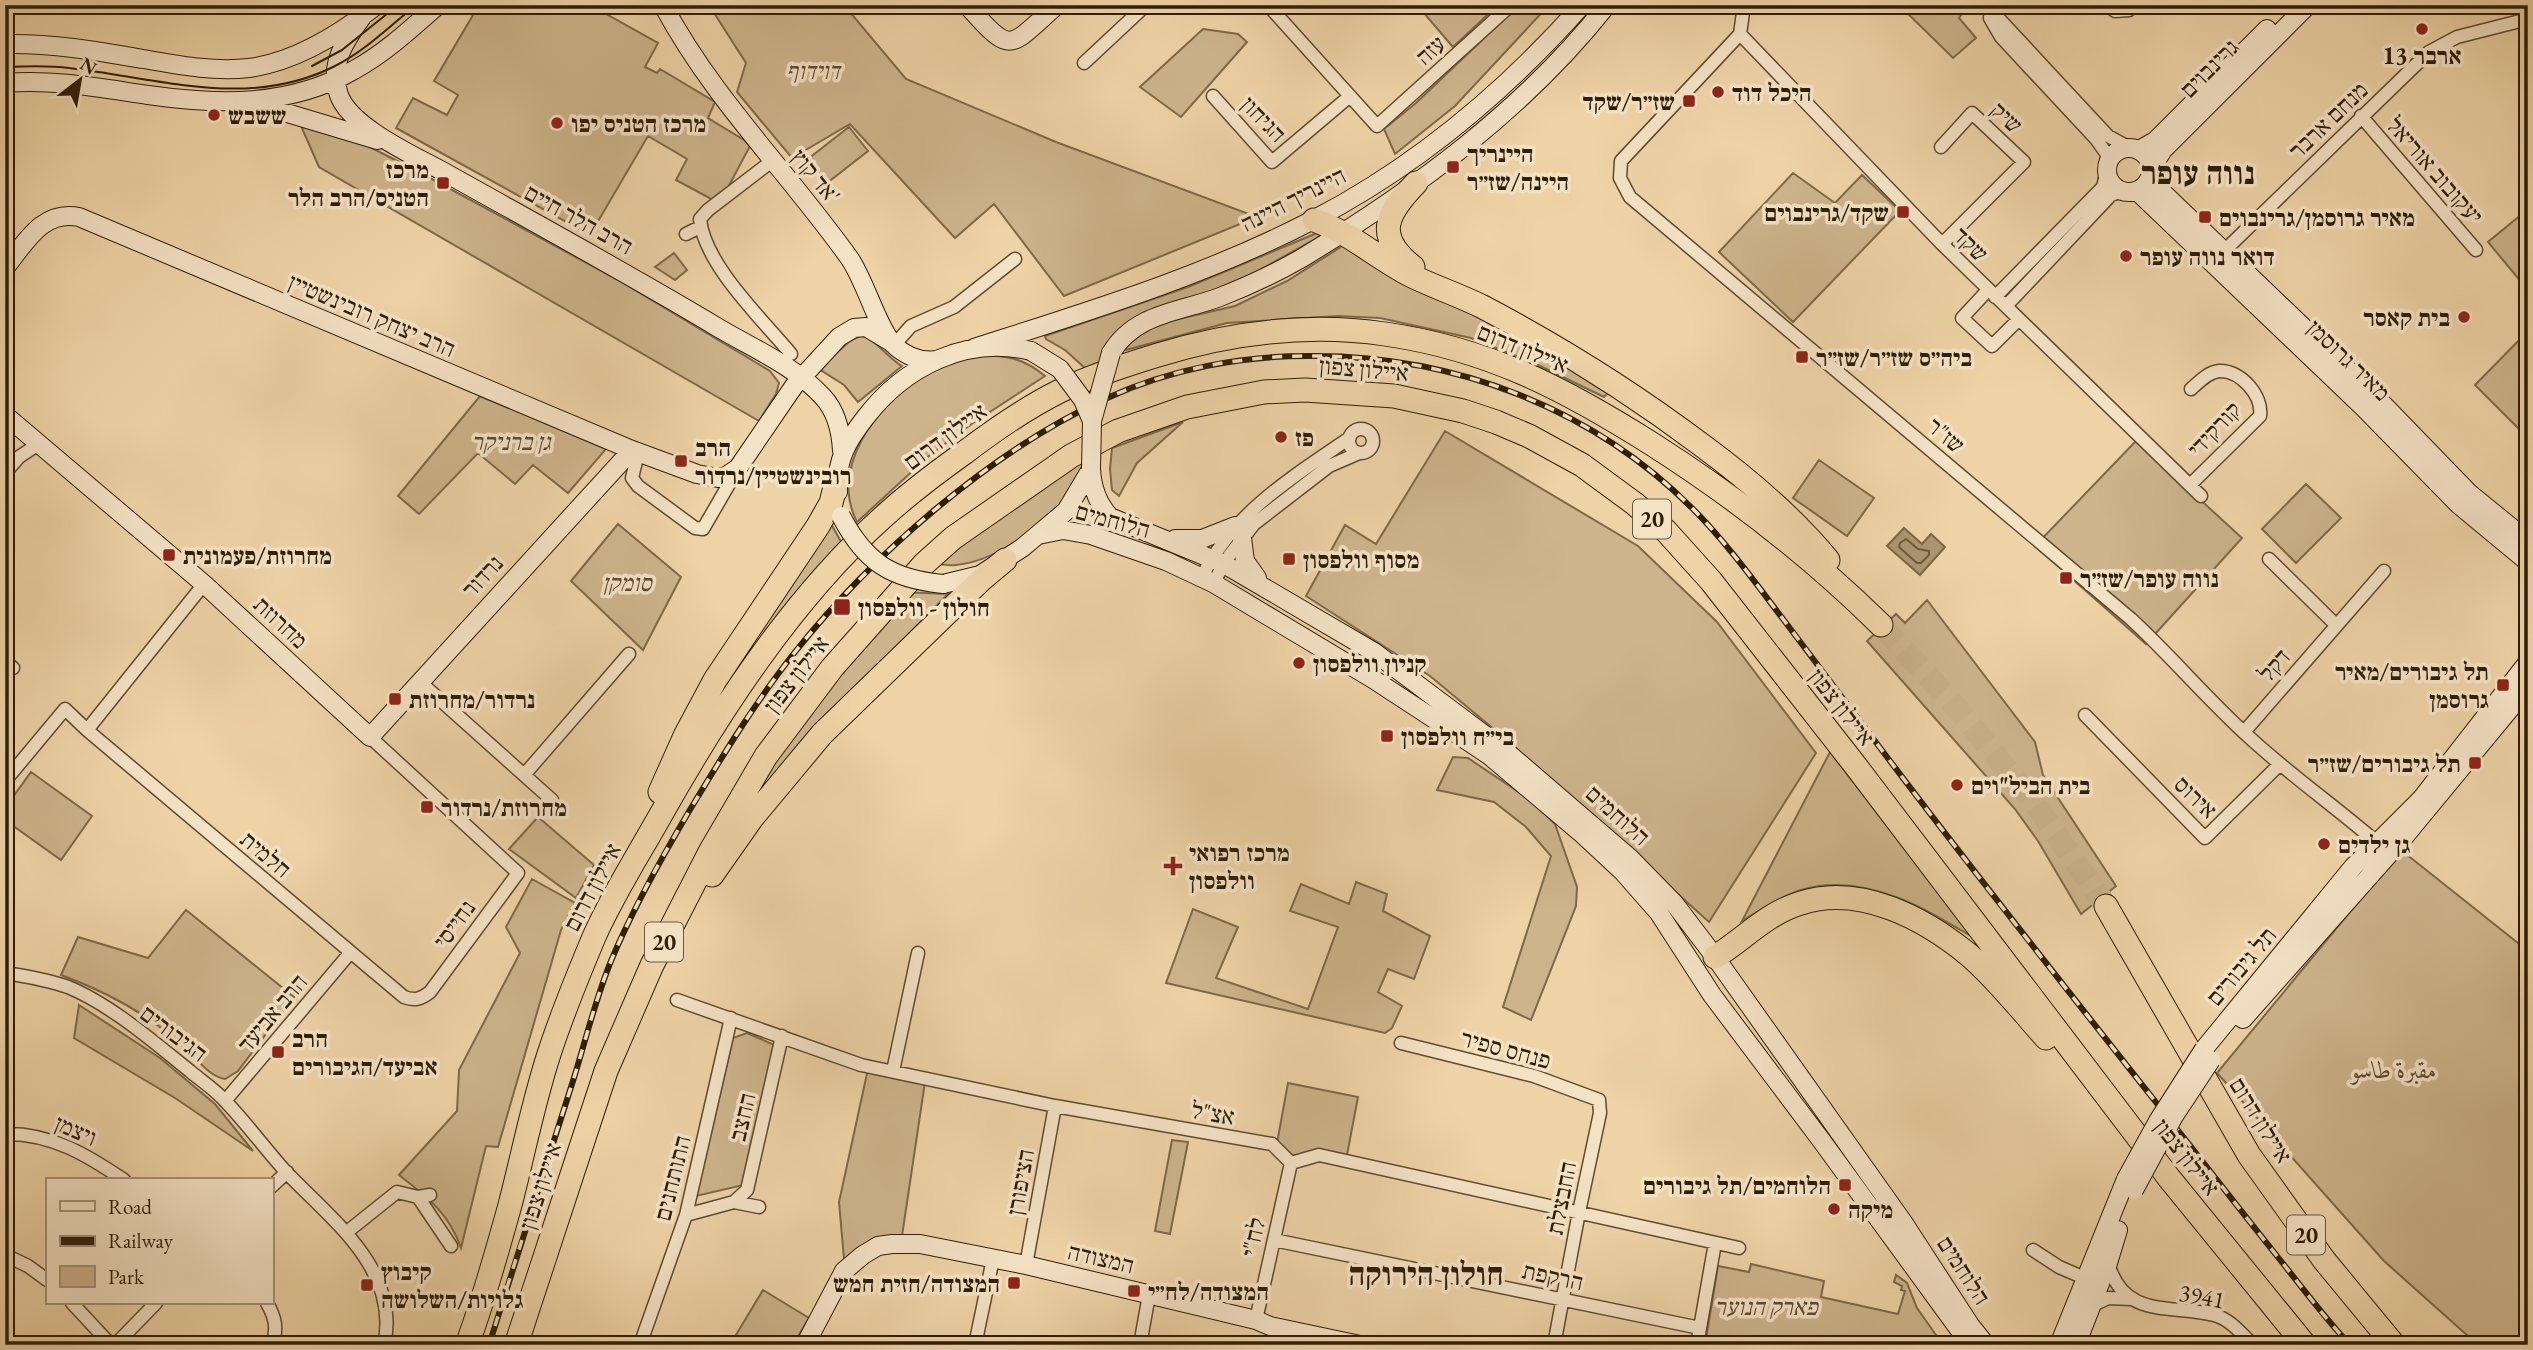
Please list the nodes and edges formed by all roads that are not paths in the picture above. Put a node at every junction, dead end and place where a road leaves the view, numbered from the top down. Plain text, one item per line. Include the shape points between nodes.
1 (377, 5) edge
2 (438, 5) edge
3 (663, 5) edge
4 (967, 5) edge
5 (1058, 5) edge
6 (1146, 5) edge
7 (1268, 5) edge
8 (1511, 5) edge
9 (1582, 5) edge
10 (1608, 5) edge
11 (1744, 5) edge
12 (2108, 5) edge
13 (2133, 5) edge
14 (2293, 5) edge
15 (2308, 5) edge
16 (1991, 7) edge
17 (362, 17) junction
18 (2528, 19) edge
19 (1740, 34) junction
20 (5, 44) edge
21 (1083, 63) dead end
22 (337, 79) junction
23 (5, 83) edge
24 (1213, 96) dead end
25 (1350, 96) junction
26 (243, 102) junction
27 (2361, 117) junction
28 (1941, 147) dead end
29 (2133, 148) junction
30 (414, 155) junction
31 (772, 161) junction
32 (2107, 167) junction
33 (2151, 172) junction
34 (1416, 183) junction
35 (2130, 191) junction
36 (1314, 220) junction
37 (701, 227) junction
38 (1342, 232) junction
39 (686, 234) dead end
40 (1942, 244) junction
41 (2476, 250) dead end
42 (2218, 257) junction
43 (1015, 259) dead end
44 (5, 268) edge
45 (1447, 290) junction
46 (1992, 293) junction
47 (2006, 306) junction
48 (2019, 319) junction
49 (893, 344) junction
50 (974, 348) junction
51 (791, 354) dead end
52 (937, 359) junction
53 (801, 377) junction
54 (2191, 388) dead end
55 (5, 415) edge
56 (1091, 421) junction
57 (601, 438) junction
58 (1348, 439) junction
59 (40, 443) junction
60 (842, 451) junction
61 (635, 452) junction
62 (1359, 453) junction
63 (738, 468) junction
64 (613, 471) junction
65 (5, 473) edge
66 (1089, 475) junction
67 (837, 479) junction
68 (2190, 485) junction
69 (2201, 496) dead end
70 (1238, 532) junction
71 (2525, 534) edge
72 (1038, 535) junction
73 (1165, 538) junction
74 (2269, 559) dead end
75 (1005, 560) junction
76 (1218, 561) junction
77 (2528, 562) edge
78 (2384, 571) dead end
79 (1207, 580) junction
80 (204, 584) junction
81 (1267, 588) junction
82 (2336, 625) junction
83 (629, 654) dead end
84 (2528, 662) edge
85 (419, 681) junction
86 (2526, 691) edge
87 (2085, 715) dead end
88 (87, 730) junction
89 (2244, 733) junction
90 (370, 737) junction
91 (2279, 765) junction
92 (524, 775) junction
93 (5, 781) edge
94 (552, 800) dead end
95 (2382, 847) junction
96 (517, 873) joint
97 (2106, 906) tunnel mouth
98 (605, 914) junction
99 (1686, 952) junction
100 (350, 953) junction
101 (918, 953) dead end
102 (1715, 957) junction
103 (652, 965) junction
104 (5, 973) edge
105 (422, 998) joint
106 (677, 1000) dead end
107 (731, 1018) junction
108 (782, 1036) junction
109 (1401, 1043) dead end
110 (893, 1071) junction
111 (1599, 1100) joint
112 (225, 1101) junction
113 (1055, 1106) junction
114 (5, 1134) edge
115 (2151, 1154) junction
116 (1291, 1163) junction
117 (286, 1172) junction
118 (121, 1178) edge
119 (2130, 1184) junction
120 (273, 1185) edge
121 (734, 1202) junction
122 (759, 1207) dead end
123 (1579, 1212) junction
124 (686, 1215) junction
125 (348, 1232) junction
126 (1274, 1240) junction
127 (1715, 1243) junction
128 (451, 1245) dead end
129 (1739, 1248) dead end
130 (2033, 1250) dead end
131 (5, 1255) edge
132 (993, 1259) junction
133 (2108, 1263) junction
134 (1026, 1265) junction
135 (46, 1279) edge
136 (2087, 1279) junction
137 (1149, 1294) junction
138 (1564, 1299) junction
139 (2136, 1300) junction
140 (73, 1304) edge
141 (155, 1304) edge
142 (268, 1304) edge
143 (2089, 1307) junction
144 (2070, 1319) junction
145 (1256, 1320) junction
146 (1277, 1326) junction
147 (1700, 1328) junction
148 (113, 1345) edge
149 (272, 1345) edge
150 (384, 1345) edge
151 (467, 1345) edge
152 (516, 1345) edge
153 (640, 1345) edge
154 (805, 1345) edge
155 (975, 1345) edge
156 (1140, 1345) edge
157 (1273, 1345) edge
158 (1360, 1345) edge
159 (1554, 1345) edge
160 (1697, 1345) edge
161 (1970, 1345) edge
162 (1986, 1345) edge
163 (2049, 1345) edge
164 (2059, 1345) edge
165 (2076, 1345) edge
166 (2253, 1345) edge
167 (2305, 1345) edge
168 (2394, 1345) edge

1 - 17 main road
2 - 22 main road via 380,53
3 - 31 main road, אד קוץ' via 719,93
4 - 5 main road via 1006,42 1018,39
6 - 21 street
7 - 25 street
8 - 25 street, עזה via 1377,126
9 - 36 main road, היינריך היינה via 1524,65 1433,144
10 - 34 main road, היינריך היינה via 1514,105
11 - 19 street
12 - 13 street via 2115,11
14 - 29 main road, גרינבוים via 2155,141
15 - 33 main road, גרינבוים via 2163,149
16 - 29 street via 2108,136
16 - 32 street via 1992,24 2001,37 2096,139 2106,153
17 - 20 main road via 311,48 270,63 232,69 190,67 75,47
17 - 22 main road via 338,57
18 - 27 street, מנחם ארבר via 2458,37 2429,52
19 - 40 street, שקד
19 - 89 street, שז"ר via 1621,162 1620,178 1630,197 2131,619
22 - 26 main road via 272,99
22 - 30 main road, הרב הלר חיים via 337,91 348,110
23 - 26 main road via 65,83 201,102
24 - 25 street, הגיחון via 1272,162
26 - 30 main road via 285,110
27 - 41 street, יעקובוב אוריאל
27 - 42 street, מנחם ארבר
28 - 40 street, שיק via 1972,113 2024,162
29 - 32 main road via 2117,150
29 - 33 main road via 2147,157
30 - 53 main road, הרב הלר חיים via 632,275
31 - 37 street via 708,210 700,219
31 - 49 main road, אד קוץ' via 852,262
32 - 35 main road via 2113,185
32 - 46 street via 2103,187
33 - 35 main road via 2147,182
33 - 42 main road, מאיר גרוסמן via 2159,188
34 - 38 main road, היינריך היינה
34 - 45 highway via 1393,212 1388,236 1395,251
35 - 42 main road, מאיר גרוסמן
35 - 47 street via 2111,195
36 - 38 highway
36 - 50 main road, היינריך היינה via 1173,282
37 - 39 street
37 - 51 street via 713,260
38 - 45 highway via 1398,268
38 - 56 main road, היינריך היינה, bridge via 1239,289 1144,321 1127,332 1111,353
40 - 46 street, שקד
42 - 71 main road, מאיר גרוסמן via 2375,396 2469,493
42 - 77 main road, מאיר גרוסמן via 2458,504
43 - 49 street via 954,307 911,326
44 - 57 main road, הרב יצחק רובינשטיין via 44,223 55,216 79,218
45 - 98 highway, איילון דרום / 20 via 1622,389 1717,456 1808,535 1878,623 1821,568 1740,503 1621,425 1538,378 1464,351 1382,334 1296,331 1222,338 1137,362 1063,390 986,436 880,520 770,644 676,789
46 - 47 street, שקד
46 - 48 street via 1962,318 1992,346
47 - 48 street, שקד
48 - 68 street, שקד
49 - 52 main road via 912,357
49 - 53 main road via 870,329 854,328 839,337
50 - 52 main road
50 - 56 main road, bridge via 1008,346 1050,361 1069,378
52 - 60 main road via 915,370 886,395
53 - 60 main road, הרב הלר חיים via 834,412
53 - 63 main road
54 - 68 street, קורקידי via 2210,373 2231,373 2259,398 2261,408 2260,416
55 - 59 main road, מחרוזת
56 - 66 main road, bridge
57 - 61 main road, הרב יצחק רובינשטיין
57 - 64 main road
58 - 62 street via 1352,450
58 - 62 street via 1360,428 1371,434 1372,447
58 - 70 street via 1270,494
59 - 65 street
59 - 80 main road, מחרוזת
60 - 67 main road
61 - 63 main road, הרב יצחק רובינשטיין via 718,478
61 - 63 street via 632,478 638,486 695,528 703,529
61 - 64 main road, נרדור
62 - 70 street via 1329,466
64 - 85 main road, נרדור
66 - 72 main road via 1066,511
66 - 73 main road, הלוחמים via 1101,507 1111,517
67 - 75 main road, bridge via 841,516 853,538 884,568 917,581 943,584 980,575
67 - 98 highway via 818,526 715,680 685,736
68 - 69 street, שקד
70 - 73 main road via 1202,539
70 - 76 street
70 - 81 main road via 1247,565
72 - 75 main road
72 - 79 main road, הלוחמים via 1063,530 1091,535
73 - 76 main road, הלוחמים
74 - 82 street
75 - 103 highway via 799,760 752,818
76 - 79 street
76 - 81 main road, הלוחמים
78 - 82 street, דקל
79 - 99 main road, הלוחמים via 1373,679 1490,756 1623,872
80 - 88 street
80 - 90 main road, מחרוזת
81 - 102 main road, הלוחמים via 1402,671 1539,778 1653,881
82 - 89 street, דקל
83 - 92 street
84 - 95 main road, תל גיבורים
85 - 90 main road, נרדור
85 - 92 street
86 - 95 main road, תל גיבורים via 2405,836
87 - 91 street, אירוס via 2205,838
88 - 93 street, חלמית via 65,709
88 - 100 street, חלמית
89 - 91 street, שז"ר
90 - 96 street, מחרוזת
91 - 95 street, שז"ר
92 - 94 street
95 - 119 main road, תל גיבורים, bridge via 2353,867 2207,1055 2158,1121
96 - 105 street, נחייסי
97 - 168 highway, איילון דרום / 20 via 2249,1155 2324,1260
98 - 151 highway, איילון דרום / 20 via 550,1053
99 - 102 main road via 1702,961
99 - 161 main road, הלוחמים via 1712,995
100 - 105 street, חלמית via 404,997
100 - 112 street, הרב אביעד
101 - 110 street
102 - 115 highway via 1778,912 1807,901 1851,898 1905,915 1945,937 1987,972
102 - 162 main road, הלוחמים
103 - 115 highway, איילון צפון / 20 via 766,756 832,668 953,538 1071,456 1118,431 1187,407 1264,392 1336,390 1394,396 1463,411 1529,436 1604,480 1666,531 1711,581 1855,765
103 - 152 highway, איילון צפון / 20 via 606,1071
104 - 112 street, הגיבורים via 69,988 107,1009
106 - 107 street, אצ"ל
107 - 108 street, אצ"ל
107 - 124 street, התותחנים
108 - 110 street, אצ"ל via 862,1065
108 - 121 street, החצב via 747,1190
109 - 111 street, פנחס ספיר via 1535,1076
110 - 113 street, אצ"ל
111 - 123 street, החבצלת
112 - 117 street, הגיבורים
113 - 116 street, אצ"ל via 1272,1144
113 - 134 street, הציפורן
114 - 118 street, ויצמן via 26,1133 53,1140
115 - 167 highway, איילון צפון / 20
116 - 123 street via 1319,1155
116 - 126 street, לח"י
117 - 120 street
117 - 125 street, הגיבורים
119 - 133 main road, תל גיבורים
119 - 136 main road, תל גיבורים
121 - 122 street
121 - 124 street
123 - 127 street
123 - 138 street, החבצלת
124 - 153 street, התותחנים
125 - 128 street via 397,1192 424,1196
125 - 150 street, הגיבורים via 381,1291 387,1330
126 - 138 street, הרקפת
126 - 145 street, לח"י
127 - 129 street
127 - 147 street
130 - 136 street
131 - 135 street
132 - 134 main road, המצודה
132 - 154 main road, המצודה via 920,1244 879,1249 842,1276
132 - 155 street
133 - 139 street, 3941 via 2114,1282
133 - 143 main road, תל גיבורים
134 - 137 main road, המצודה
136 - 144 main road, תל גיבורים
137 - 145 main road, המצודה
137 - 156 street
138 - 147 street, הרקפת
138 - 159 street, החבצלת
139 - 143 street, 3941 via 2108,1298
139 - 166 street, 3941 via 2158,1309 2214,1315 2235,1326
140 - 148 street
141 - 148 street
142 - 149 street via 275,1317
143 - 165 main road, תל גיבורים
144 - 163 main road
144 - 164 main road, תל גיבורים
145 - 146 main road, המצודה
146 - 157 street
146 - 158 main road, המצודה
147 - 160 street

